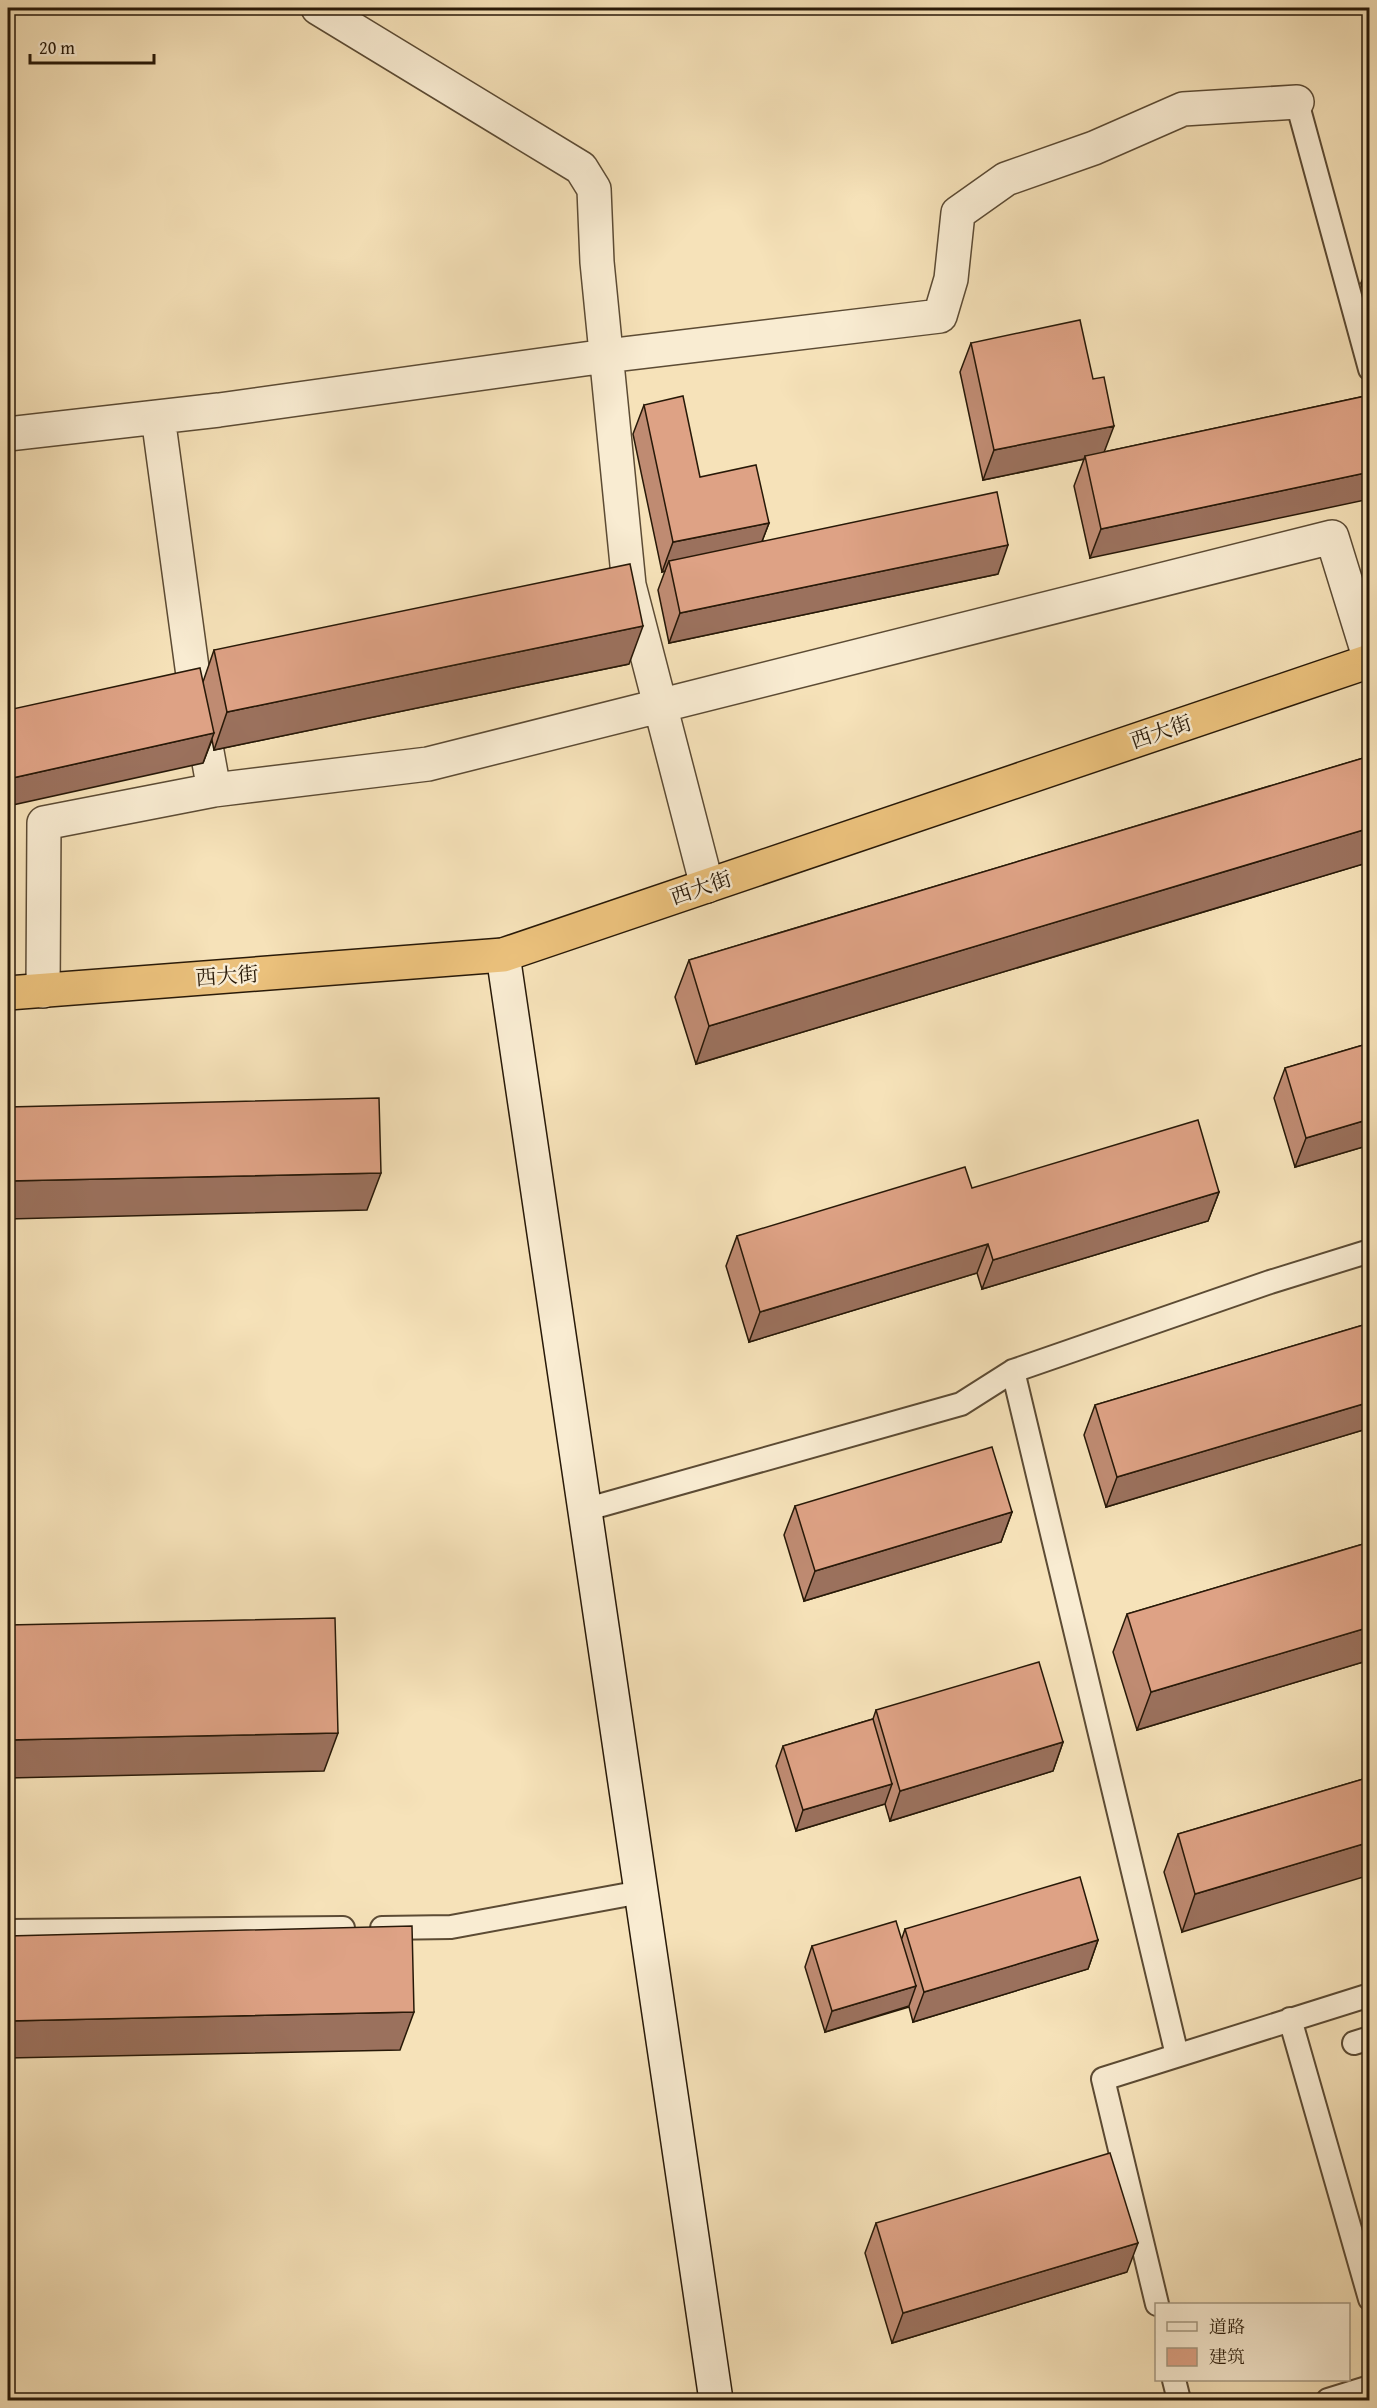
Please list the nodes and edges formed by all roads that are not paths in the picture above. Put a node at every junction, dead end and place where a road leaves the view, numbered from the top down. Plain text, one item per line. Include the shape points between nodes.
1 (318, 8) edge
2 (1297, 102) joint
3 (606, 356) junction
4 (1370, 369) edge
5 (158, 417) junction
6 (8, 434) edge
7 (1370, 661) edge
8 (660, 706) junction
9 (214, 790) junction
10 (707, 886) junction
11 (502, 955) junction
12 (43, 991) junction
13 (8, 993) edge
14 (1370, 1251) edge
15 (1013, 1371) junction
16 (584, 1510) junction
17 (641, 1892) junction
18 (8, 1931) edge
19 (1370, 1995) edge
20 (1290, 2019) junction
21 (1177, 2055) junction
22 (1370, 2299) edge
23 (1157, 2303) edge
24 (1174, 2381) edge
25 (1370, 2387) edge
26 (716, 2400) edge
27 (1179, 2400) edge
28 (1328, 2400) edge

1 - 3 street via 581,168 594,189
2 - 3 street via 1183,109 1094,148 1006,179 958,213 951,279 940,316
2 - 4 lane
3 - 5 street
3 - 8 street via 629,585
5 - 6 street
5 - 9 street via 193,675
7 - 8 street via 1332,537
7 - 10 highway, 西大街
8 - 9 street via 428,764
8 - 10 street
9 - 12 street via 44,823
10 - 11 highway, 西大街
11 - 12 highway, 西大街
11 - 16 street
12 - 13 highway, 西大街
14 - 15 lane
15 - 16 lane via 961,1404
15 - 21 lane
16 - 17 street
17 - 18 lane via 450,1927
17 - 26 street
19 - 20 lane
20 - 21 lane
20 - 22 lane
21 - 23 lane via 1103,2079
24 - 27 lane
25 - 28 lane

